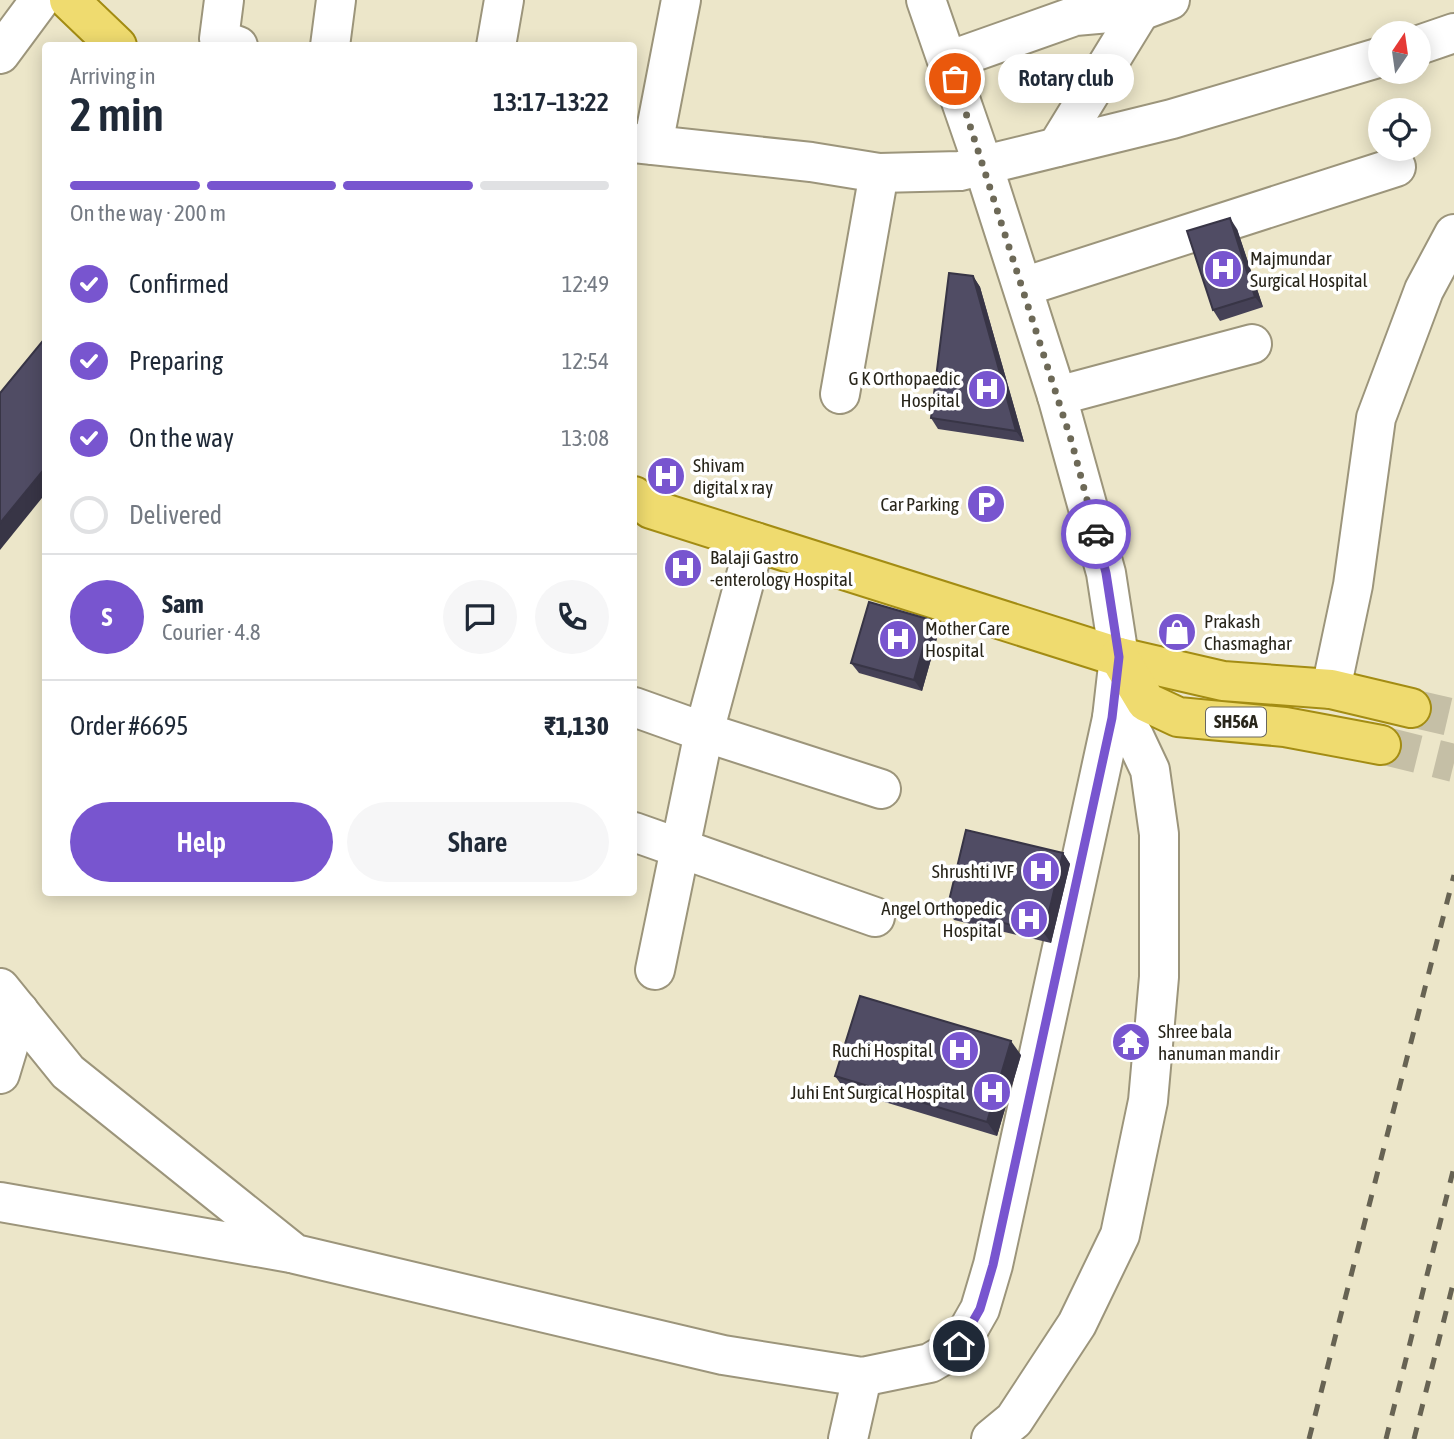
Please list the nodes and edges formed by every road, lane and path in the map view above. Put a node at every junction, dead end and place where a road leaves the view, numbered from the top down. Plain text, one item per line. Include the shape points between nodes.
1 (40, 0) edge
2 (69, 0) edge
3 (224, 0) edge
4 (337, 0) edge
5 (503, 0) edge
6 (681, 0) edge
7 (926, 0) edge
8 (1153, 3) edge
9 (1454, 33) edge
10 (1432, 40) edge
11 (113, 42) edge
12 (227, 42) edge
13 (331, 42) edge
14 (497, 42) edge
15 (0, 54) edge
16 (948, 61) junction
17 (1368, 61) edge
18 (643, 144) edge
19 (1057, 147) junction
20 (984, 165) junction
21 (1396, 167) dead end
22 (879, 173) junction
23 (1454, 234) edge
24 (1023, 287) junction
25 (1252, 344) dead end
26 (840, 394) dead end
27 (1057, 396) junction
28 (637, 498) edge
29 (755, 542) junction
30 (1119, 657) junction
31 (1331, 689) junction
32 (637, 708) edge
33 (1410, 708) tunnel mouth
34 (1112, 718) junction
35 (704, 732) junction
36 (1381, 745) tunnel mouth
37 (881, 789) dead end
38 (637, 833) edge
39 (681, 848) junction
40 (875, 917) dead end
41 (655, 970) dead end
42 (9, 1000) edge
43 (0, 1074) edge
44 (0, 1202) edge
45 (295, 1254) junction
46 (862, 1377) junction
47 (848, 1439) edge
48 (991, 1439) edge

1 - 15 street
2 - 11 main road
3 - 12 street via 219,39
4 - 13 street
5 - 14 street
6 - 18 street
7 - 16 street
8 - 16 street via 1075,16
8 - 19 street
9 - 10 street
16 - 20 street
17 - 19 street via 1172,120
18 - 22 street
19 - 20 street
20 - 22 street via 961,171
20 - 24 street
21 - 24 street
22 - 26 street
23 - 31 street via 1424,290 1376,418 1353,585
24 - 27 street
25 - 27 street
27 - 30 street via 1106,573
28 - 29 main road via 651,509
29 - 30 main road
29 - 35 street
30 - 31 main road via 1223,681
30 - 34 street
30 - 36 main road, SH56A via 1146,702 1178,717 1285,727
31 - 33 main road
32 - 35 street
34 - 46 street via 980,1309 959,1346 930,1363
34 - 48 street via 1135,736 1150,770 1159,834 1159,977 1148,1101 1120,1235 1077,1324 1014,1420
35 - 37 street
35 - 39 street
38 - 39 street
39 - 40 street
39 - 41 street
42 - 43 street
42 - 45 street via 68,1072
44 - 45 street
45 - 46 street via 723,1355
46 - 47 street

